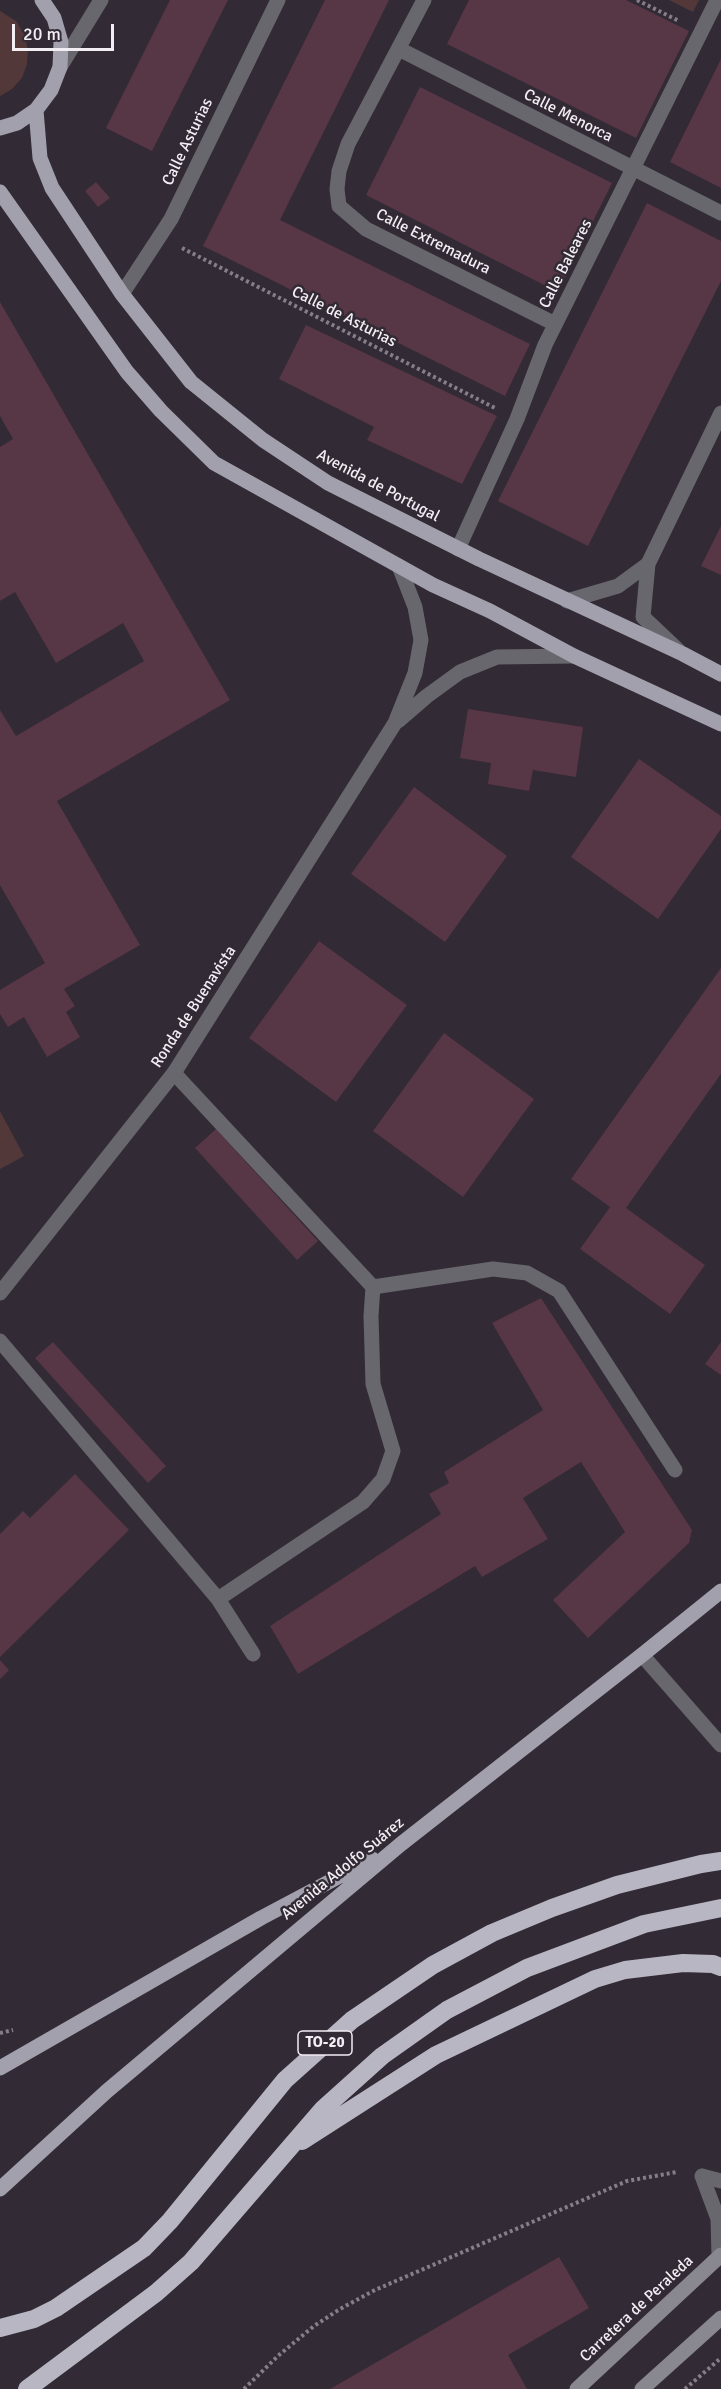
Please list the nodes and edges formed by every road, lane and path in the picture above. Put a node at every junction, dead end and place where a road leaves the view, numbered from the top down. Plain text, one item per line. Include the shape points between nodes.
1 (42, 0) edge
2 (100, 0) edge
3 (278, 0) edge
4 (424, 0) edge
5 (637, 0) edge
6 (717, 0) edge
7 (701, 32) junction
8 (399, 49) junction
9 (60, 67) junction
10 (36, 110) junction
11 (0, 128) edge
12 (633, 169) junction
13 (0, 192) edge
14 (721, 213) edge
15 (160, 236) junction
16 (122, 294) junction
17 (555, 324) junction
18 (721, 413) edge
19 (517, 419) junction
20 (458, 549) junction
21 (648, 564) junction
22 (399, 566) junction
23 (567, 601) junction
24 (683, 654) junction
25 (574, 656) junction
26 (721, 674) edge
27 (395, 723) junction
28 (721, 724) edge
29 (174, 1073) junction
30 (373, 1287) junction
31 (0, 1293) edge
32 (0, 1341) edge
33 (675, 1470) dead end
34 (721, 1591) edge
35 (218, 1599) junction
36 (253, 1654) dead end
37 (642, 1655) junction
38 (721, 1744) edge
39 (401, 1844) junction
40 (721, 1861) edge
41 (721, 1908) edge
42 (721, 1967) edge
43 (0, 2068) edge
44 (283, 2153) junction
45 (702, 2176) junction
46 (721, 2181) edge
47 (0, 2188) edge
48 (720, 2256) edge
49 (721, 2318) edge
50 (0, 2328) edge
51 (721, 2358) edge
52 (27, 2389) edge
53 (244, 2389) edge
54 (578, 2389) edge
55 (642, 2389) edge
56 (685, 2389) edge

1 - 9 main road via 54,18 61,42
2 - 9 street
3 - 15 street, Calle Asturias
4 - 8 street, Calle Extremadura
5 - 7 path
6 - 7 street, Calle Baleares
7 - 12 street, Calle Baleares
8 - 12 street, Calle Menorca
8 - 17 street, Calle Extremadura via 348,144 339,171 339,206 366,229
9 - 10 main road via 51,90
10 - 11 main road via 17,123
10 - 16 main road, Avenida de Portugal via 40,158 52,188
12 - 14 street, Calle Menorca
12 - 17 street, Calle Baleares
13 - 22 main road via 128,372 214,463
15 - 16 street, Calle Asturias
15 - 19 path, Calle de Asturias
16 - 20 main road, Avenida de Portugal via 191,382 263,440 328,483
17 - 19 street, Calle Baleares
18 - 21 street
19 - 20 street, Calle Baleares
20 - 23 main road, Avenida de Portugal
21 - 23 street via 618,586
21 - 24 street via 643,617
22 - 25 main road
22 - 27 street, Ronda de Buenavista via 416,607 421,640 416,673
23 - 24 main road, Avenida de Portugal
24 - 26 main road, Avenida de Portugal
25 - 27 street, Ronda de Buenavista via 497,657 460,672
25 - 28 main road
27 - 29 street, Ronda de Buenavista
29 - 30 street
29 - 31 street, Ronda de Buenavista
30 - 33 street via 493,1269 527,1273 559,1291
30 - 35 street via 373,1384 393,1451 383,1479 363,1502
32 - 35 street
34 - 37 main road, Avenida Adolfo Suárez
35 - 36 street
37 - 38 street
37 - 39 main road, Avenida Adolfo Suárez
39 - 43 main road via 261,1918
39 - 47 main road, Avenida Adolfo Suárez via 107,2091
40 - 50 highway, TO-20 via 617,1885 552,1908 492,1933 433,1965 352,2020 285,2080 144,2248 56,2308
41 - 44 highway, TO-20 via 644,1924 527,1968 447,2010 382,2056 323,2109
42 - 44 highway via 683,1963 625,1970 596,1979 436,2055
44 - 52 highway, TO-20 via 191,2262 156,2293
45 - 46 street
45 - 48 street via 718,2219
45 - 53 path via 663,2173 627,2181 375,2290 314,2326
48 - 54 main road, Carretera de Peraleda
49 - 55 main road
51 - 56 path

